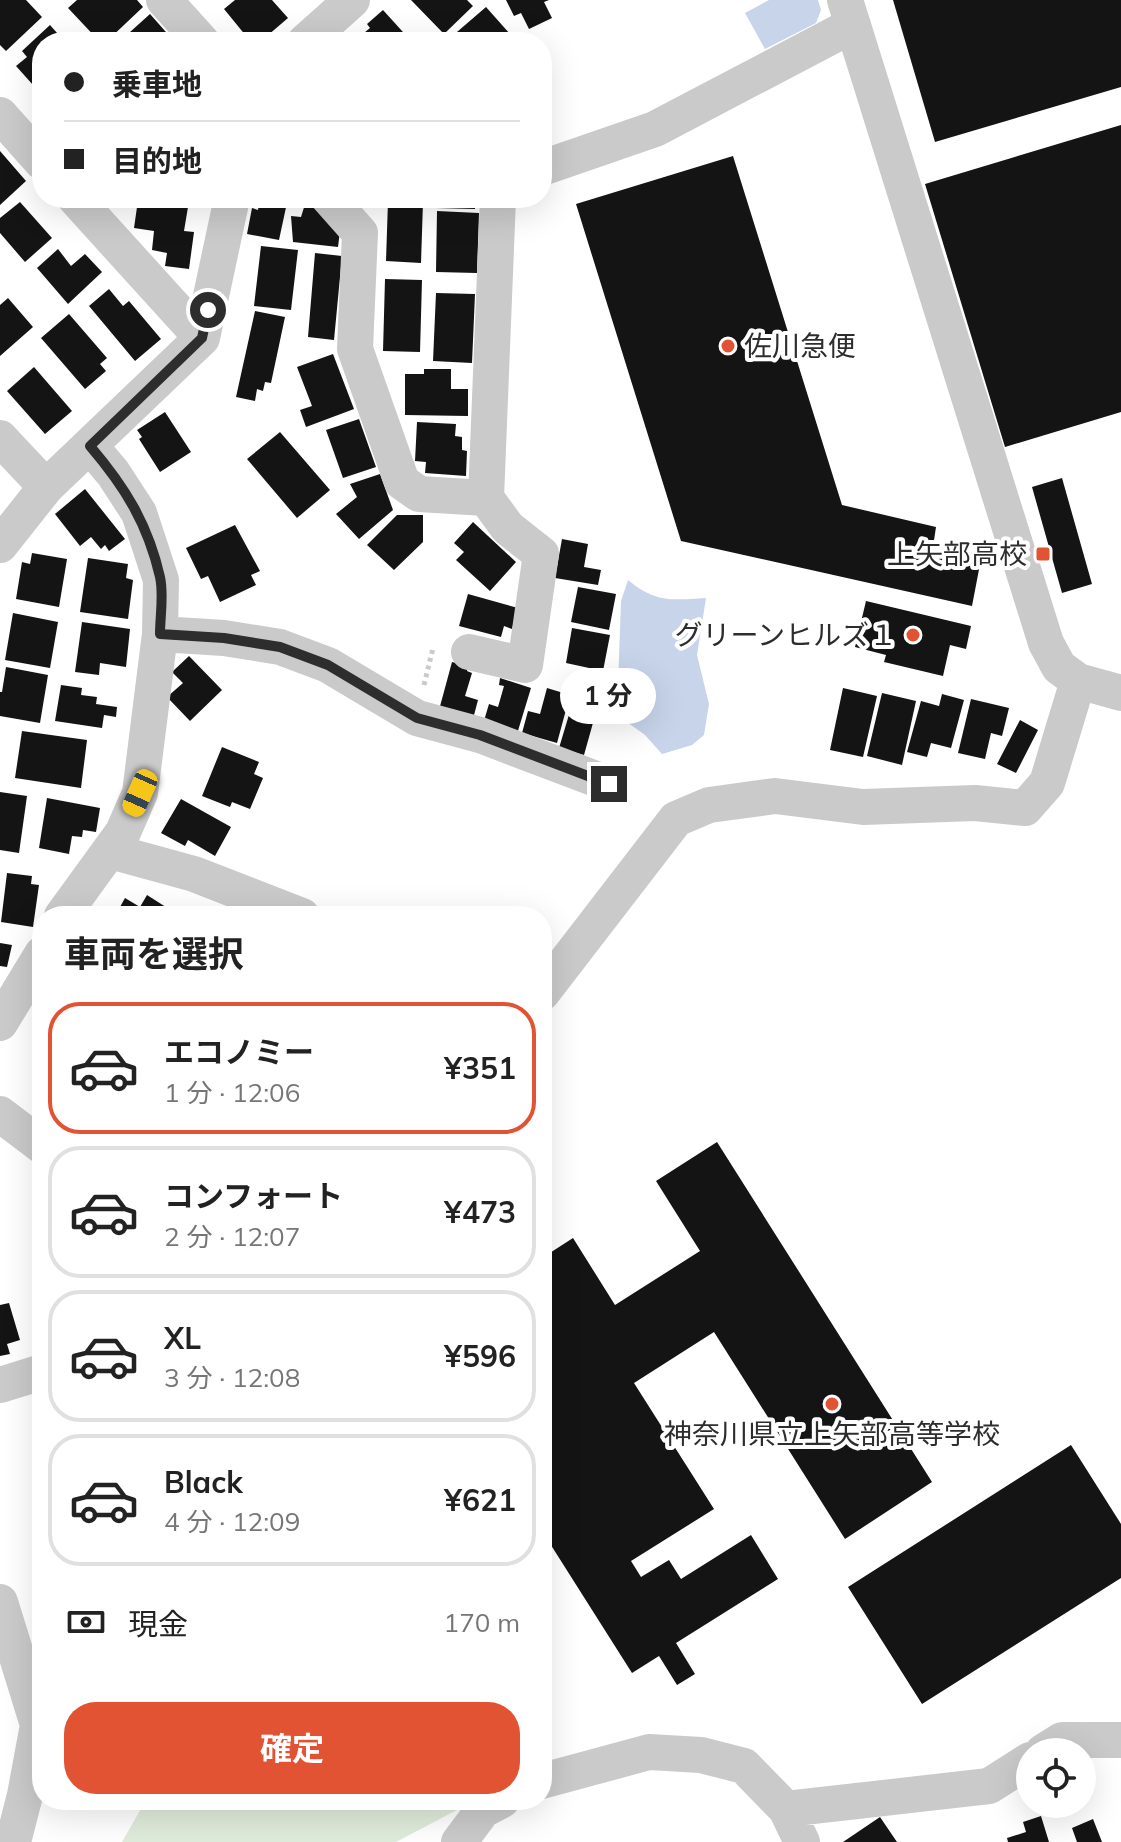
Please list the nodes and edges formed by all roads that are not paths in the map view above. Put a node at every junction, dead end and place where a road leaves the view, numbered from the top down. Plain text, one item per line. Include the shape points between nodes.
1 (164, 0) edge
2 (352, 0) edge
3 (849, 13) edge
4 (193, 32) edge
5 (316, 32) edge
6 (0, 115) edge
7 (32, 151) edge
8 (552, 165) edge
9 (84, 208) edge
10 (230, 208) edge
11 (338, 208) edge
12 (498, 208) edge
13 (202, 338) junction
14 (0, 438) edge
15 (90, 446) junction
16 (46, 487) junction
17 (486, 498) junction
18 (0, 545) edge
19 (160, 634) junction
20 (469, 652) road end
21 (1078, 681) junction
22 (1121, 693) edge
23 (609, 784) dead end
24 (110, 851) junction
25 (69, 906) edge
26 (276, 906) edge
27 (32, 970) edge
28 (552, 980) edge
29 (0, 1023) edge
30 (0, 1114) edge
31 (32, 1138) edge
32 (32, 1375) edge
33 (0, 1385) edge
34 (0, 1602) edge
35 (32, 1706) edge
36 (1096, 1740) edge
37 (1121, 1740) edge
38 (32, 1742) edge
39 (1016, 1769) edge
40 (552, 1778) edge
41 (13, 1797) edge
42 (786, 1809) junction
43 (483, 1810) edge
44 (13, 1842) edge
45 (459, 1842) edge
46 (802, 1842) edge

1 - 4 street
2 - 5 street
3 - 8 street via 655,129
3 - 21 street via 1046,643 1059,667
6 - 7 street
9 - 13 street
10 - 13 street
11 - 17 street via 360,233 355,349 402,482 419,494
12 - 17 street
13 - 15 street
14 - 16 street
15 - 16 street
15 - 19 street via 139,513 161,580
16 - 18 street
17 - 20 street via 508,528 541,554 525,665
19 - 23 street via 280,647 328,665 417,718 480,735
19 - 24 street via 140,793
21 - 22 street
21 - 28 street via 1047,783 1025,808 975,803 863,807 775,796 709,805 676,819
24 - 25 street
24 - 26 street via 194,874
27 - 29 street
30 - 31 street
32 - 33 street
34 - 35 street
36 - 37 street
38 - 41 street
39 - 42 street via 989,1786
40 - 42 street via 649,1752 701,1755 744,1766
41 - 44 street
42 - 46 street
43 - 45 street

